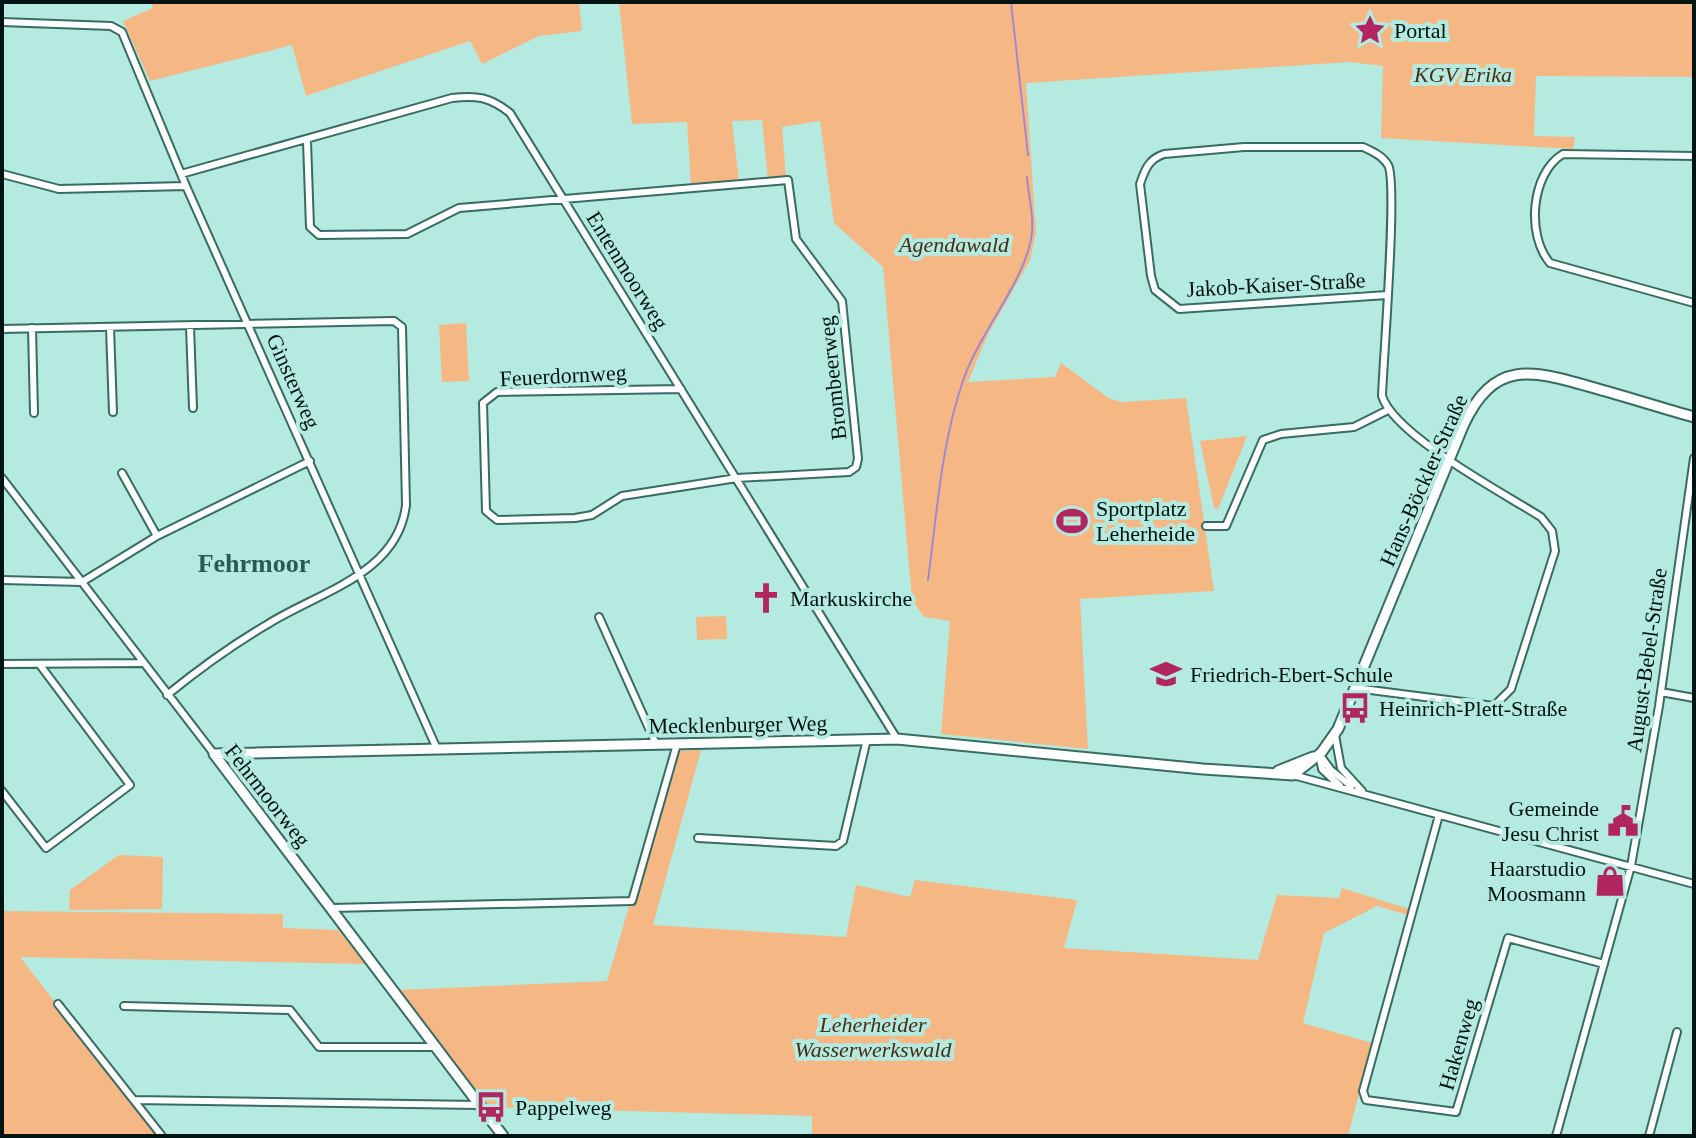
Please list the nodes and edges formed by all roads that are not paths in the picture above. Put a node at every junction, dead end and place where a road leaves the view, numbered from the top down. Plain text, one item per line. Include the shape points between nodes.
1 (2, 22) edge
2 (307, 141) junction
3 (1694, 156) edge
4 (2, 174) edge
5 (181, 174) junction
6 (186, 186) junction
7 (563, 199) junction
8 (1387, 295) junction
9 (1694, 303) edge
10 (249, 326) junction
11 (190, 327) junction
12 (32, 328) junction
13 (110, 328) junction
14 (2, 329) edge
15 (681, 389) junction
16 (193, 408) dead end
17 (1386, 411) junction
18 (113, 412) dead end
19 (34, 413) dead end
20 (1694, 417) edge
21 (1694, 458) edge
22 (1449, 459) junction
23 (310, 461) junction
24 (122, 473) dead end
25 (2, 478) edge
26 (737, 478) junction
27 (1685, 516) junction
28 (1694, 517) edge
29 (1206, 526) dead end
30 (157, 536) junction
31 (361, 575) junction
32 (2, 580) edge
33 (82, 582) junction
34 (599, 617) dead end
35 (142, 663) junction
36 (2, 664) edge
37 (40, 665) junction
38 (1355, 688) junction
39 (1661, 692) junction
40 (167, 695) junction
41 (1694, 698) edge
42 (1335, 735) junction
43 (867, 739) junction
44 (897, 739) junction
45 (656, 744) junction
46 (677, 744) junction
47 (437, 749) junction
48 (214, 754) junction
49 (1319, 754) junction
50 (1261, 774) junction
51 (1293, 775) junction
52 (1341, 788) junction
53 (2, 791) edge
54 (1364, 794) junction
55 (1439, 815) junction
56 (698, 838) dead end
57 (1631, 866) junction
58 (1694, 884) edge
59 (332, 908) junction
60 (1604, 964) junction
61 (58, 1004) dead end
62 (124, 1006) dead end
63 (1677, 1032) dead end
64 (435, 1047) junction
65 (134, 1100) junction
66 (479, 1105) junction
67 (162, 1136) edge
68 (503, 1136) edge
69 (1556, 1136) edge
70 (1649, 1136) edge

1 - 5 street, Ginsterweg via 117,29
2 - 5 street, Entenmoorweg
2 - 7 street, Entenmoorweg via 452,98 494,100 510,113
2 - 7 street via 310,227 319,235 407,234 459,208
3 - 9 street via 1563,154 1549,164 1539,182 1536,232 1550,263
4 - 6 street via 59,189
5 - 6 street, Ginsterweg
6 - 10 street, Ginsterweg
7 - 15 street, Entenmoorweg
7 - 26 street, Brombeerweg via 788,180 796,239 842,301 858,459 849,472
8 - 8 street, Jakob-Kaiser-Straße via 1392,180 1378,154 1363,147 1230,148 1164,154 1144,170 1140,184 1151,276 1155,290 1179,309
8 - 17 street, Jakob-Kaiser-Straße via 1382,396
10 - 11 street
10 - 23 street, Ginsterweg
10 - 31 street via 399,322 405,382 404,524
11 - 13 street
11 - 16 street
12 - 13 street
12 - 14 street
12 - 19 street
13 - 18 street
15 - 26 street, Entenmoorweg
15 - 26 street, Feuerdornweg via 497,392 488,397 483,403 489,516 575,518 592,515 622,496
17 - 22 street
17 - 29 street via 1354,427 1263,440 1226,526
20 - 22 street, Hans-Böckler-Straße via 1554,376 1519,373 1481,392
21 - 27 street, August-Bebel-Straße
22 - 38 street, Hans-Böckler-Straße
22 - 38 street via 1541,517 1552,531 1555,551 1511,689 1494,706
23 - 30 street
23 - 31 street, Ginsterweg
24 - 30 street
25 - 33 street, Fehrmoorweg
26 - 44 street, Entenmoorweg
27 - 28 street
27 - 39 street, August-Bebel-Straße
30 - 33 street
31 - 40 street via 269,623
31 - 47 street, Ginsterweg
32 - 33 street
33 - 35 street, Fehrmoorweg
34 - 45 street
35 - 37 street
35 - 40 street, Fehrmoorweg
36 - 37 street
37 - 53 street via 130,785 46,848
38 - 42 street, Hans-Böckler-Straße
39 - 41 street
39 - 57 street, August-Bebel-Straße
40 - 48 street, Fehrmoorweg
42 - 49 street, Hans-Böckler-Straße
42 - 54 street via 1341,768
43 - 44 street, Mecklenburger Weg
43 - 46 street, Mecklenburger Weg
43 - 56 street via 843,841 836,846
44 - 50 street, Mecklenburger Weg
45 - 46 street, Mecklenburger Weg
45 - 47 street, Mecklenburger Weg
46 - 59 street via 632,901
47 - 48 street, Mecklenburger Weg
48 - 59 street, Fehrmoorweg
49 - 50 street, Mecklenburger Weg
49 - 51 street, Hans-Böckler-Straße
49 - 52 street via 1322,769
49 - 54 street, Mecklenburger Weg
50 - 51 street, Mecklenburger Weg
51 - 52 street, Mecklenburger Weg
52 - 54 street, Mecklenburger Weg
54 - 55 street, Mecklenburger Weg
55 - 57 street, Mecklenburger Weg
55 - 60 street, Hakenweg via 1363,1091 1366,1100 1456,1112 1508,938
57 - 58 street, Mecklenburger Weg
57 - 60 street, August-Bebel-Straße
59 - 64 street, Fehrmoorweg
60 - 69 street, August-Bebel-Straße
61 - 65 street
62 - 64 street via 290,1010 319,1047
63 - 70 street
64 - 66 street, Fehrmoorweg
65 - 66 street
65 - 67 street
66 - 68 street, Fehrmoorweg

